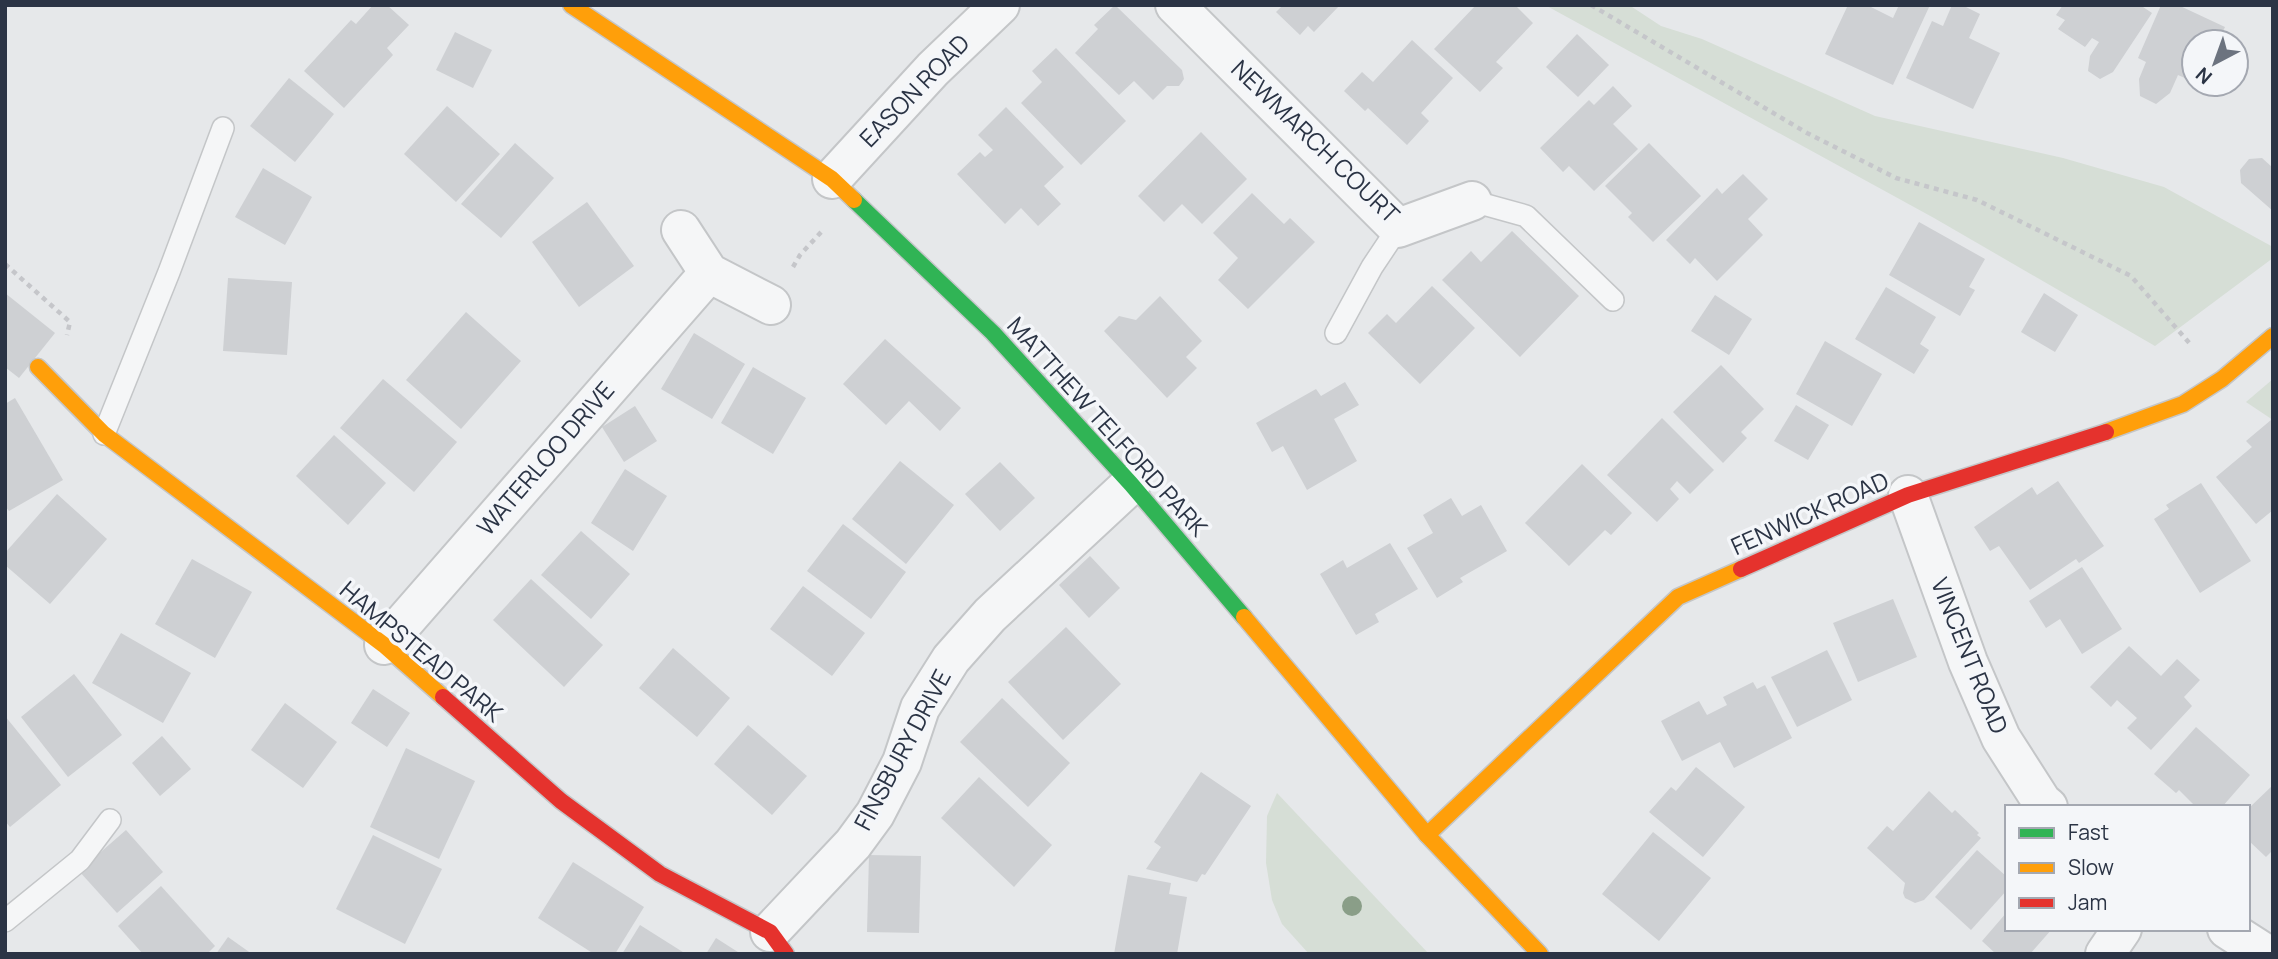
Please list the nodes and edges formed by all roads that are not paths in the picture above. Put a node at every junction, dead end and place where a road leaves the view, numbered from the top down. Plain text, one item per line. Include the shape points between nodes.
1 (571, 5) edge
2 (1000, 5) edge
3 (1175, 5) edge
4 (223, 128) dead end
5 (842, 189) junction
6 (1472, 201) joint
7 (1398, 228) junction
8 (681, 230) dead end
9 (709, 273) junction
10 (1613, 300) dead end
11 (771, 305) road end
12 (1336, 333) dead end
13 (2273, 336) edge
14 (38, 367) dead end
15 (104, 434) junction
16 (1130, 484) junction
17 (1908, 495) junction
18 (384, 645) junction
19 (2046, 805) edge
20 (110, 820) dead end
21 (1427, 835) junction
22 (5, 921) edge
23 (2121, 931) edge
24 (2231, 931) edge
25 (778, 943) edge
26 (2268, 948) edge
27 (1540, 954) edge
28 (2105, 954) edge

1 - 5 street, MATTHEW TELFORD PARK
2 - 5 street, EASON ROAD via 933,69
3 - 7 street, NEWMARCH COURT
4 - 15 lane
5 - 16 street, MATTHEW TELFORD PARK via 993,333
6 - 7 street, NEWMARCH COURT
6 - 10 lane via 1526,216
7 - 12 lane
8 - 9 street
9 - 11 street
9 - 18 street, WATERLOO DRIVE
13 - 17 street, FENWICK ROAD via 2234,370 2182,404
14 - 15 street, HAMPSTEAD PARK
15 - 18 street, HAMPSTEAD PARK
16 - 21 street, MATTHEW TELFORD PARK
16 - 25 street, FINSBURY DRIVE via 990,615 951,659 920,708 902,762 875,814
17 - 19 street, VINCENT ROAD via 1968,662 2001,738
17 - 21 street, FENWICK ROAD via 1678,597
18 - 25 street, HAMPSTEAD PARK via 583,818 660,874
20 - 22 lane via 80,860
21 - 27 street, MATTHEW TELFORD PARK
23 - 28 street
24 - 26 street

